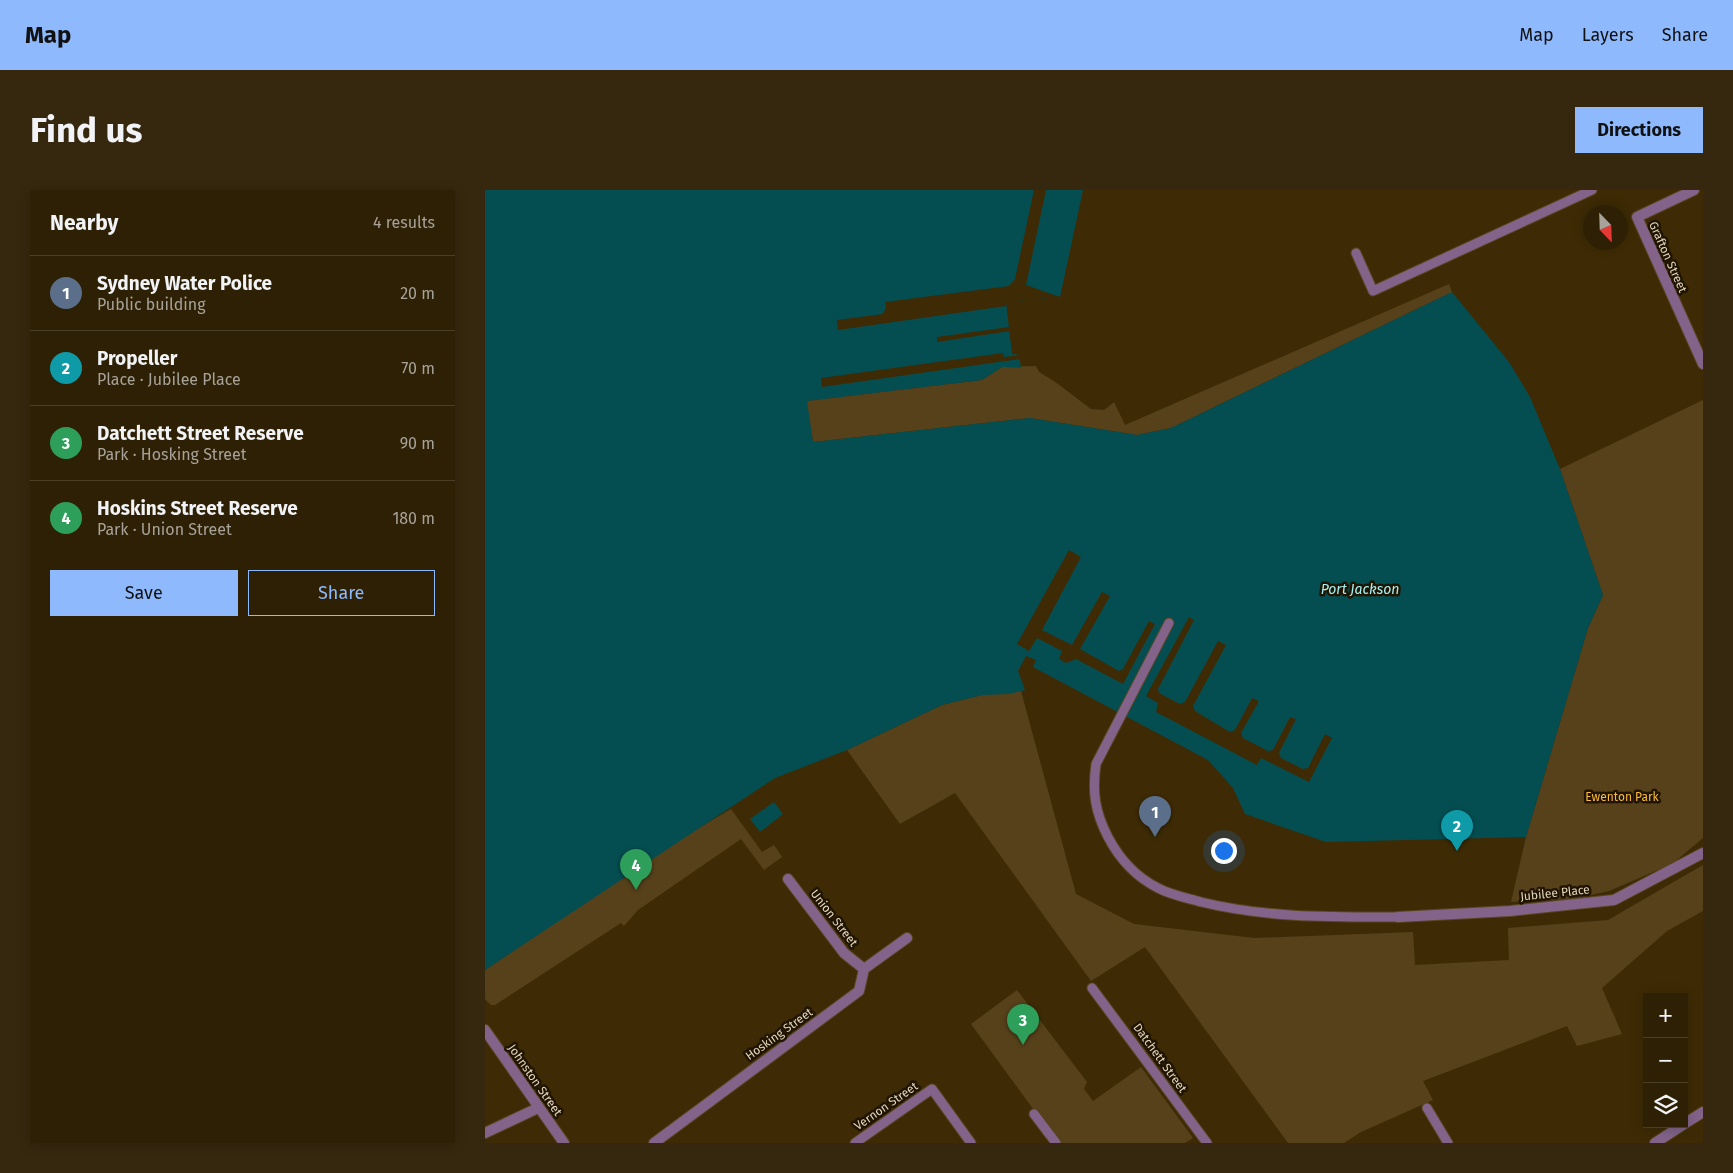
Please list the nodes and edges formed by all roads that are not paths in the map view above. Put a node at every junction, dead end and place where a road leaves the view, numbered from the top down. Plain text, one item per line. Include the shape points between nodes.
1 (1592, 190) edge
2 (1694, 190) edge
3 (1356, 253) dead end
4 (1703, 364) edge
5 (1169, 623) dead end
6 (1703, 853) edge
7 (788, 879) dead end
8 (1398, 917) joint
9 (907, 938) dead end
10 (864, 969) junction
11 (1092, 988) dead end
12 (485, 1030) edge
13 (538, 1108) junction
14 (1427, 1108) dead end
15 (1702, 1113) edge
16 (1034, 1114) dead end
17 (1688, 1122) edge
18 (1678, 1128) edge
19 (485, 1133) edge
20 (564, 1143) edge
21 (655, 1143) edge
22 (855, 1143) edge
23 (971, 1143) edge
24 (1055, 1143) edge
25 (1207, 1143) edge
26 (1448, 1143) edge
27 (1655, 1143) edge

1 - 3 lane via 1373,291
2 - 4 street, Grafton Street via 1637,218
5 - 8 lane via 1097,764 1093,784 1095,806 1116,853 1132,870 1158,888 1228,908 1307,917
6 - 8 street, Jubilee Place via 1614,900 1510,911
7 - 10 street, Union Street via 844,953
9 - 10 street
10 - 21 street, Hosking Street via 859,991
11 - 25 lane, Datchett Street
12 - 13 street, Johnston Street
13 - 19 street
13 - 20 street, Johnston Street
14 - 26 lane
15 - 17 street
16 - 24 lane
18 - 27 street
22 - 23 lane, Vernon Street via 932,1089

